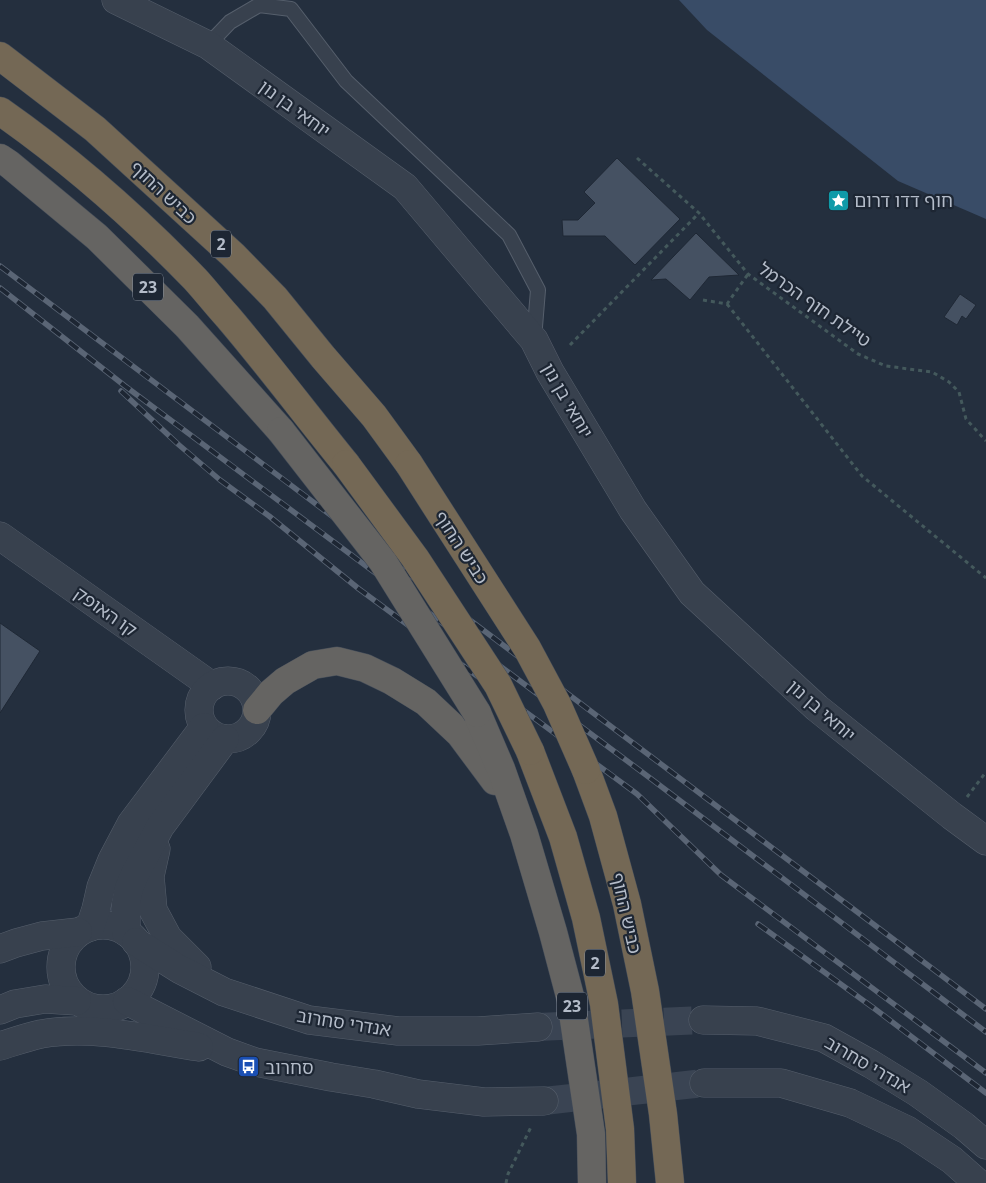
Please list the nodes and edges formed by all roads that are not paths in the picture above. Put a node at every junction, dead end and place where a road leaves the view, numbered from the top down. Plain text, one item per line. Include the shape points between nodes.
1 (116, 0) edge
2 (208, 45) junction
3 (0, 56) edge
4 (0, 110) edge
5 (0, 158) edge
6 (534, 340) junction
7 (0, 536) edge
8 (212, 686) junction
9 (257, 710) junction
10 (214, 733) junction
11 (160, 827) junction
12 (524, 834) junction
13 (986, 841) edge
14 (84, 930) junction
15 (131, 937) junction
16 (0, 950) edge
17 (224, 992) junction
18 (77, 1001) junction
19 (127, 1001) junction
20 (0, 1010) edge
21 (703, 1020) tunnel mouth
22 (538, 1027) tunnel mouth
23 (0, 1046) edge
24 (227, 1052) junction
25 (704, 1083) tunnel mouth
26 (544, 1101) tunnel mouth
27 (663, 1114) junction
28 (986, 1145) edge
29 (592, 1183) edge
30 (622, 1183) edge
31 (670, 1183) edge
32 (680, 1183) edge
33 (978, 1183) edge

1 - 2 street, יוחאי בן נון
2 - 6 street, יוחאי בן נון via 405,188
2 - 6 lane via 230,22 258,4 292,10 346,81 509,235 538,290
3 - 27 highway, כביש החוף / 2, bridge via 95,129 233,255 275,298 374,416 409,464 526,648 557,704 603,816 645,991
4 - 30 highway, 2, bridge via 92,181 196,280 346,464 415,558 498,685 530,751 563,837 586,918 604,1004 620,1128
5 - 12 highway, 23, bridge via 97,237 187,326 282,431 383,562 478,713
6 - 13 street, יוחאי בן נון via 633,510 692,593 817,708
7 - 8 street, קו האופק
8 - 9 street via 228,681 245,687 251,693
8 - 10 street via 199,706 201,722
9 - 10 street via 251,728 244,734 235,738
9 - 12 highway via 285,681 312,665 337,661 365,668 426,702 460,734 497,784
10 - 11 street
10 - 14 street via 131,824 100,887 96,908
11 - 15 street via 129,888 126,903
11 - 17 street via 150,876 153,910 168,938
12 - 29 highway, 23 via 571,1000 591,1134
14 - 15 street via 102,925 114,926
14 - 16 street via 42,936
14 - 18 street via 69,942 60,966 62,980
15 - 17 street, אנדרי סחרוב via 179,969
15 - 19 street via 142,953 145,966 137,992
17 - 22 street, אנדרי סחרוב via 309,1020 398,1030 478,1032
18 - 19 street via 89,1008 102,1010 115,1008
18 - 20 street via 45,999 14,1004
19 - 24 street
21 - 28 street, אנדרי סחרוב via 757,1021 824,1038 918,1093
23 - 24 street via 41,1034 92,1032
24 - 26 street via 255,1062 418,1094 484,1102
25 - 33 street via 781,1083 850,1103 907,1130 952,1160
27 - 31 highway, כביש החוף / 2
27 - 32 highway

